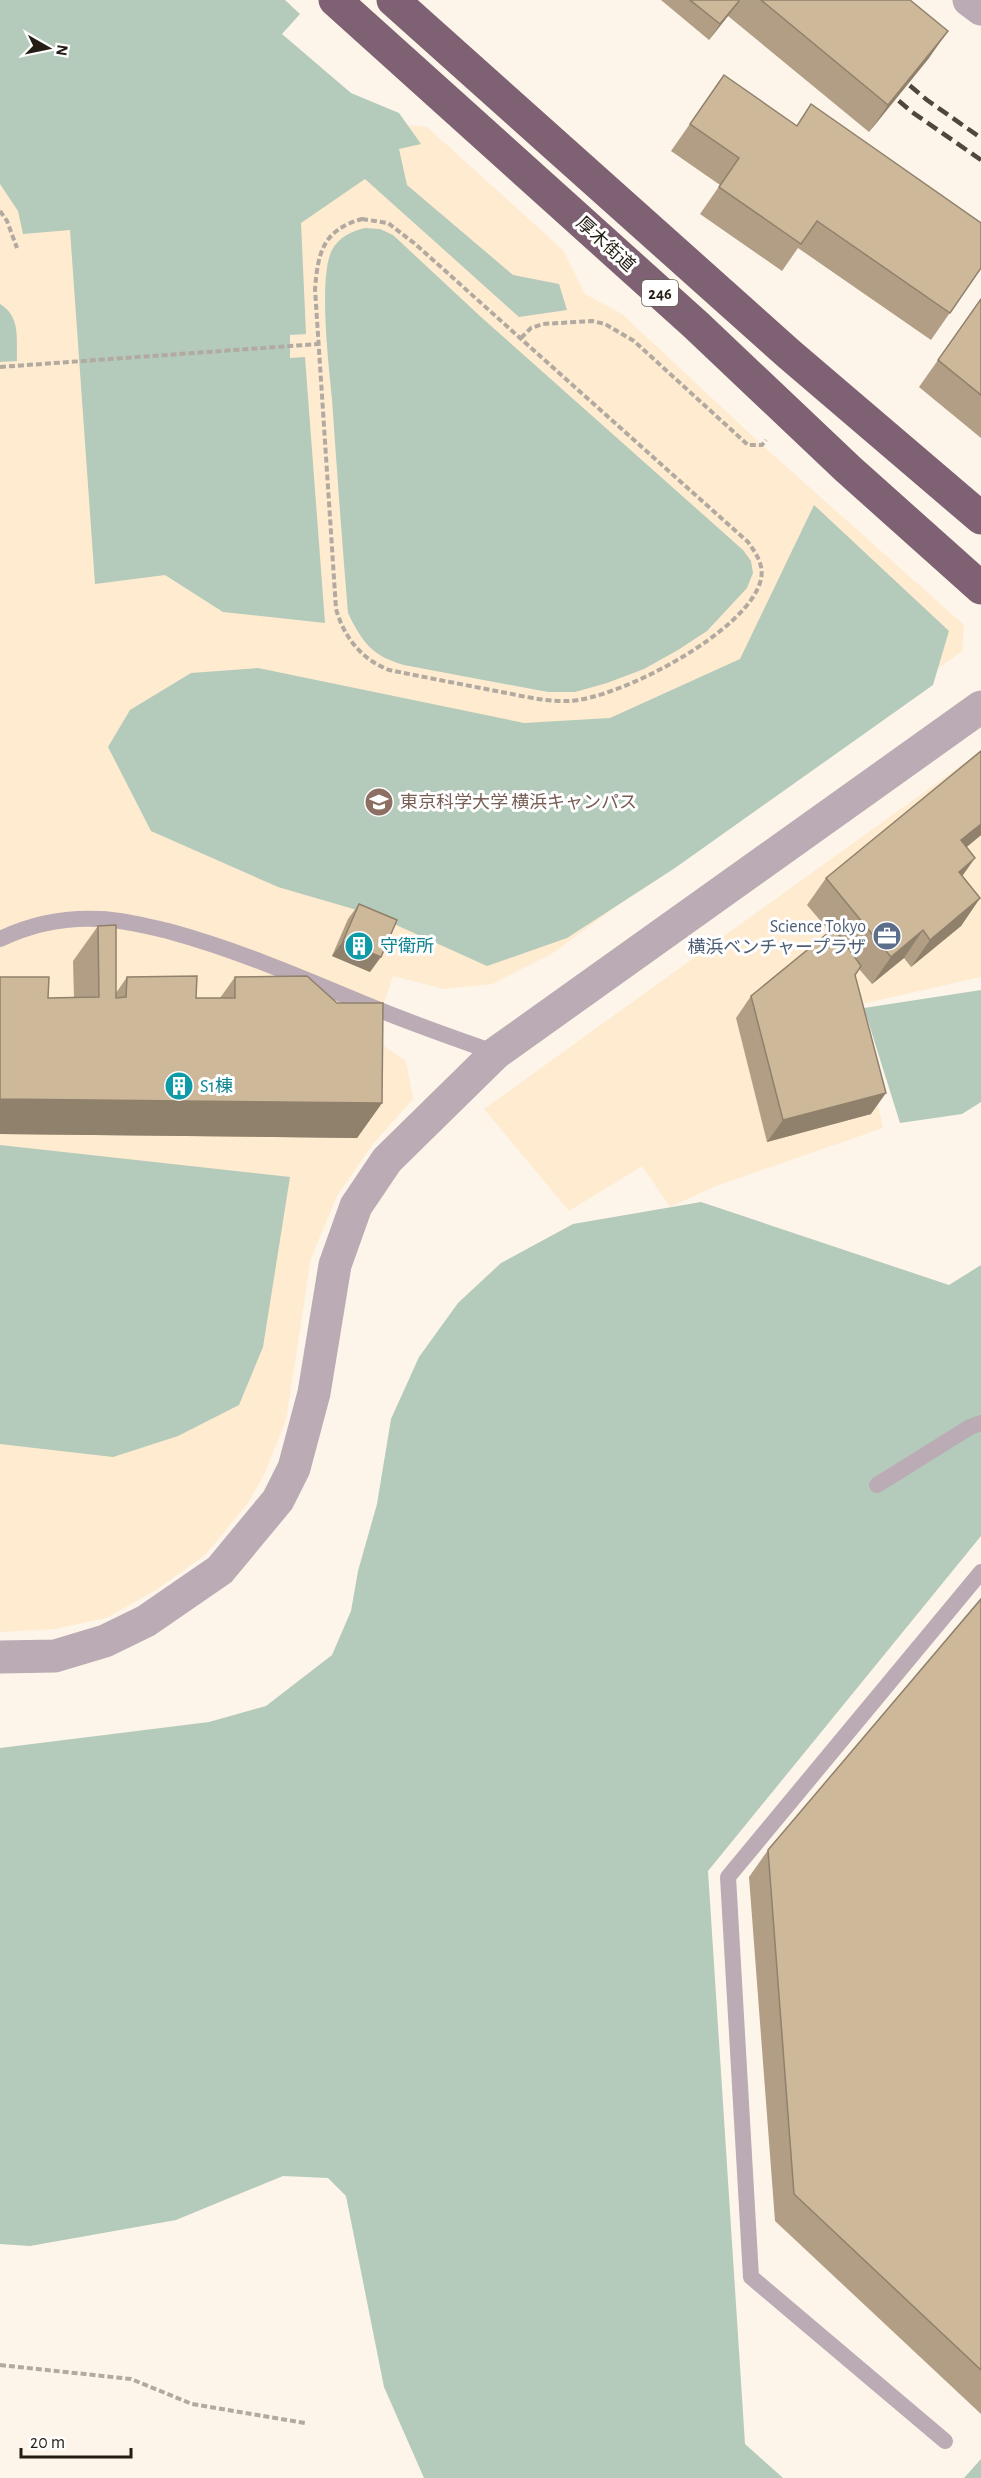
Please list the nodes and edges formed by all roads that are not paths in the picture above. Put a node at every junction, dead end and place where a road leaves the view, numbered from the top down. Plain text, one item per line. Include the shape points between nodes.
1 (335, 0) edge
2 (393, 0) edge
3 (969, 0) edge
4 (981, 9) edge
5 (981, 518) edge
6 (981, 588) edge
7 (981, 707) edge
8 (0, 939) edge
9 (495, 1053) junction
10 (981, 1423) edge
11 (877, 1485) dead end
12 (981, 1572) edge
13 (0, 1658) edge
14 (945, 2441) dead end

1 - 6 highway, 厚木街道 / 246
2 - 5 highway, 246 via 789,354
3 - 4 street
7 - 9 street
8 - 9 lane via 18,930 60,920 102,918 137,923 263,962
9 - 13 street via 387,1160 356,1206 335,1264 314,1393 294,1468 278,1500 220,1570 146,1621 105,1641 55,1656
10 - 11 lane via 970,1426
12 - 14 lane via 728,1877 751,2277

